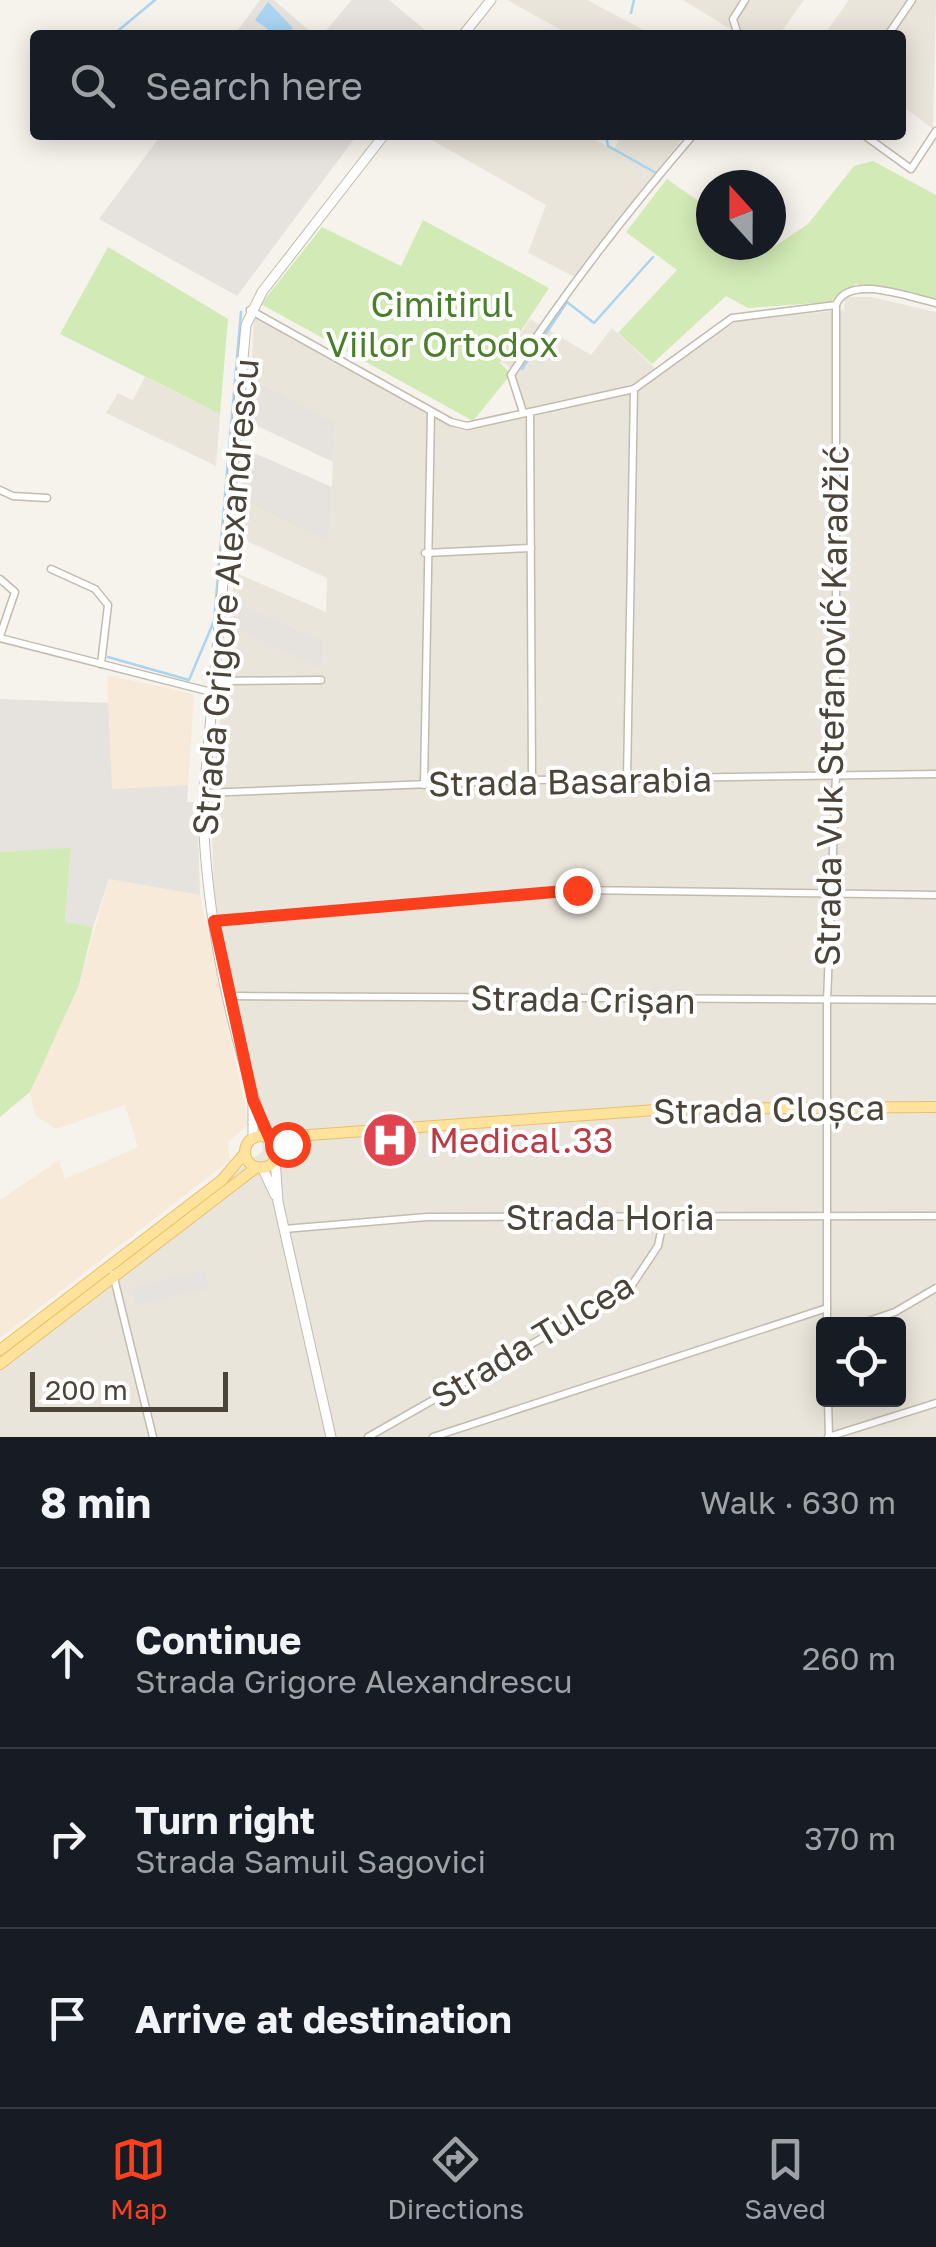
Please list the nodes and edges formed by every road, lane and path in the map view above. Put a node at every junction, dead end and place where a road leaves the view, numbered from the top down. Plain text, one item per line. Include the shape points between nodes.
1 (491, 0) edge
2 (745, 0) edge
3 (912, 0) edge
4 (467, 30) edge
5 (736, 30) edge
6 (891, 30) edge
7 (936, 132) edge
8 (380, 140) edge
9 (689, 140) edge
10 (871, 140) edge
11 (936, 303) edge
12 (836, 305) junction
13 (250, 310) junction
14 (634, 389) junction
15 (431, 410) junction
16 (527, 412) junction
17 (0, 490) edge
18 (48, 498) dead end
19 (531, 548) junction
20 (425, 553) junction
21 (50, 569) dead end
22 (0, 579) edge
23 (0, 637) edge
24 (100, 664) junction
25 (321, 680) dead end
26 (217, 681) junction
27 (216, 693) junction
28 (936, 774) edge
29 (836, 776) junction
30 (532, 780) junction
31 (628, 780) junction
32 (424, 785) junction
33 (204, 792) junction
34 (936, 895) edge
35 (832, 896) junction
36 (214, 921) junction
37 (230, 996) junction
38 (936, 1000) edge
39 (827, 1001) junction
40 (253, 1100) junction
41 (936, 1106) edge
42 (828, 1108) junction
43 (268, 1137) junction
44 (303, 1137) junction
45 (253, 1138) junction
46 (245, 1153) junction
47 (276, 1156) junction
48 (260, 1167) junction
49 (278, 1202) junction
50 (936, 1216) edge
51 (664, 1217) junction
52 (827, 1218) junction
53 (284, 1229) junction
54 (112, 1273) junction
55 (936, 1288) edge
56 (827, 1308) junction
57 (827, 1317) edge
58 (880, 1317) edge
59 (0, 1350) edge
60 (0, 1364) edge
61 (936, 1403) edge
62 (828, 1407) edge
63 (153, 1437) edge
64 (331, 1437) edge
65 (368, 1437) edge
66 (433, 1437) edge
67 (828, 1437) edge

1 - 4 street
2 - 5 street via 733,19
3 - 6 street
7 - 10 street via 911,169
8 - 13 street, Strada Grigore Alexandrescu
9 - 16 street via 564,292 511,375
11 - 12 street via 856,288
12 - 14 street via 732,318
12 - 29 street, Strada Vuk Stefanović Karadžić
13 - 15 street
13 - 26 street, Strada Grigore Alexandrescu
14 - 16 street
14 - 31 street
15 - 16 street via 467,426
15 - 20 street
16 - 19 street
17 - 18 street
19 - 20 street
19 - 30 street
20 - 32 street
21 - 24 street via 95,588 108,604
22 - 23 street via 15,592
23 - 24 street
24 - 27 street
25 - 26 street
26 - 27 street, Strada Grigore Alexandrescu
27 - 33 street, Strada Grigore Alexandrescu
28 - 29 street, Strada Basarabia
29 - 31 street, Strada Basarabia
29 - 35 street, Strada Vuk Stefanović Karadžić
30 - 31 street, Strada Basarabia
30 - 32 street, Strada Basarabia
32 - 33 street, Strada Basarabia
33 - 36 street, Strada Grigore Alexandrescu
34 - 35 street
35 - 36 street via 577,890
35 - 39 street, Strada Vuk Stefanović Karadžić
36 - 37 street, Strada Grigore Alexandrescu
37 - 39 street, Strada Crișan
37 - 40 street, Strada Grigore Alexandrescu
38 - 39 street, Strada Crișan
39 - 42 street, Strada Vuk Stefanović Karadžić
40 - 43 street, Strada Grigore Alexandrescu
40 - 45 street, Strada Grigore Alexandrescu
41 - 42 main road, Strada Cloșca
42 - 44 main road, Strada Cloșca via 603,1113
42 - 52 street, Strada Vuk Stefanović Karadžić
43 - 44 main road, Strada Cloșca
43 - 45 main road, Strada Cloșca
43 - 47 main road
44 - 47 main road, Strada Cloșca
45 - 46 main road
46 - 48 main road
46 - 54 main road via 234,1170
47 - 48 main road, Strada Cloșca
47 - 49 street
48 - 49 street
48 - 54 main road, Strada Cloșca
49 - 53 street
50 - 52 street, Strada Horia
51 - 52 street, Strada Horia
51 - 53 street, Strada Horia via 428,1218
51 - 65 street, Strada Tulcea via 658,1246 630,1288
52 - 56 street, Strada Vuk Stefanović Karadžić
53 - 64 street
54 - 59 main road
54 - 60 main road
54 - 63 street
55 - 58 street
56 - 57 street, Strada Vuk Stefanović Karadžić
56 - 66 street
61 - 67 street
62 - 67 street

